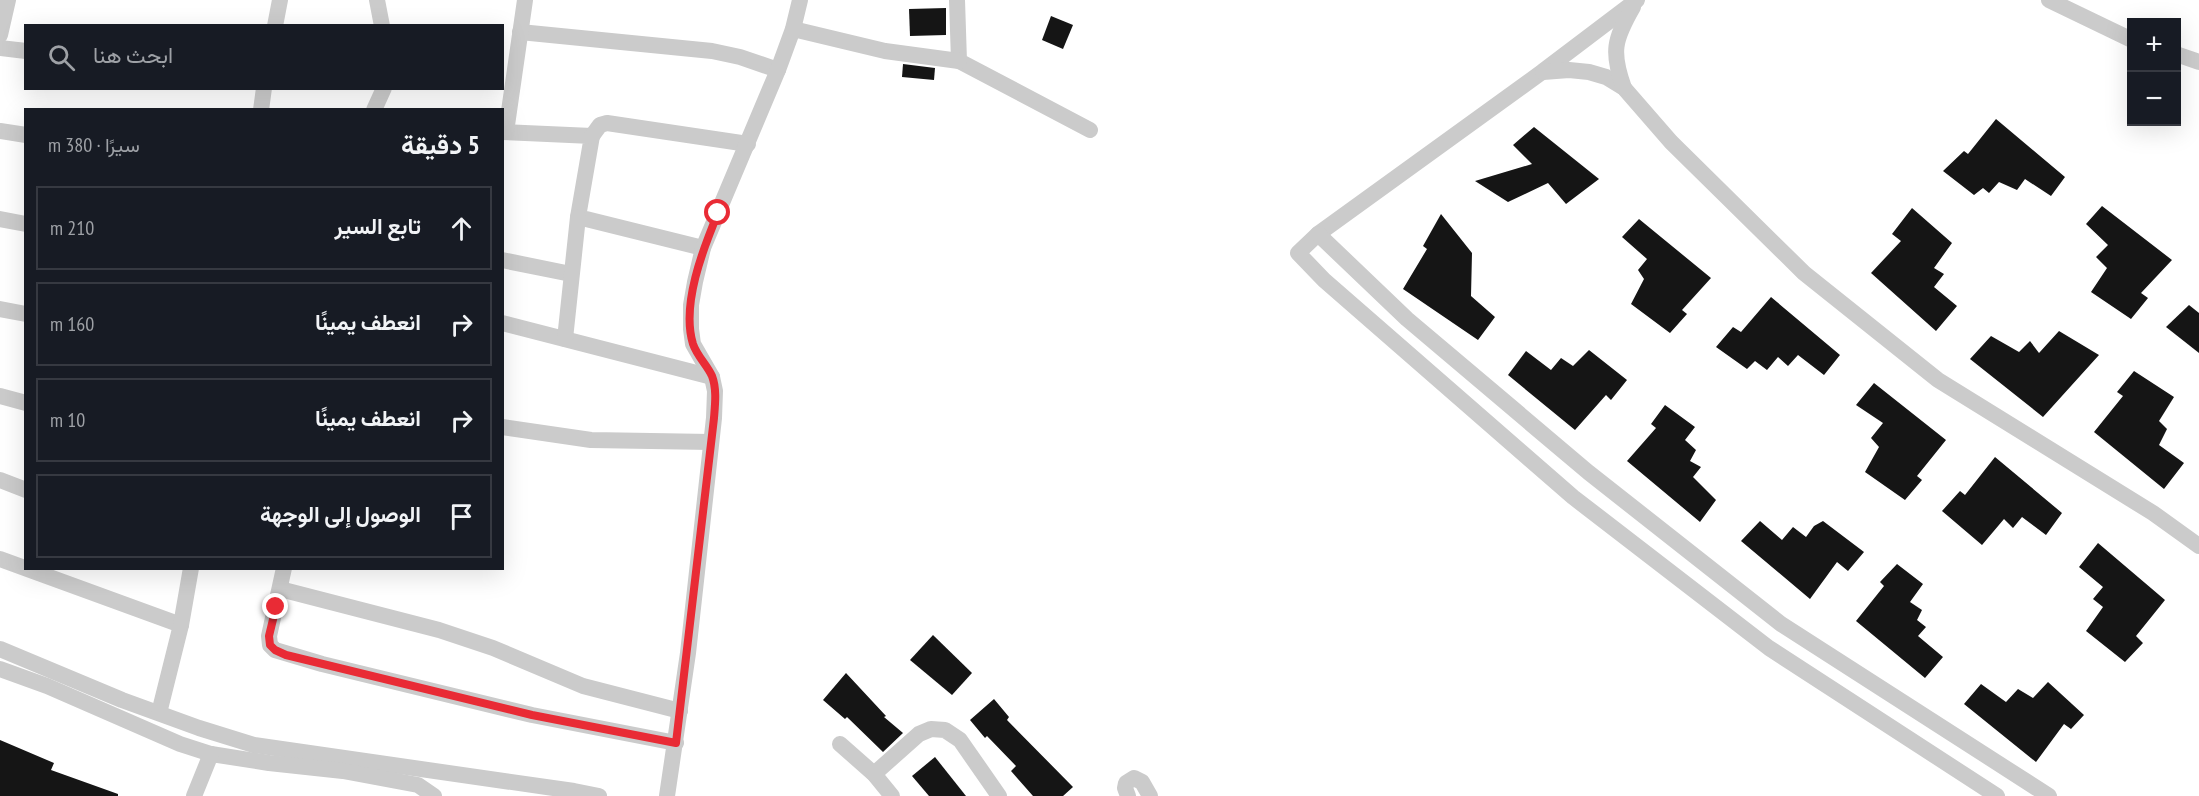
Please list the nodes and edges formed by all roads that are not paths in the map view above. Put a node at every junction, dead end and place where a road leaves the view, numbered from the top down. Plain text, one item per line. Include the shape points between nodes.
1 (8, 0) edge
2 (280, 0) edge
3 (377, 0) edge
4 (525, 0) edge
5 (800, 0) edge
6 (957, 0) edge
7 (1637, 0) edge
8 (2049, 0) edge
9 (275, 24) edge
10 (382, 24) edge
11 (793, 29) junction
12 (520, 32) junction
13 (0, 35) edge
14 (2127, 37) edge
15 (0, 48) edge
16 (24, 51) edge
17 (2181, 56) edge
18 (959, 61) junction
19 (2199, 62) edge
20 (778, 70) junction
21 (1542, 72) junction
22 (1624, 88) junction
23 (264, 90) edge
24 (383, 90) edge
25 (261, 108) edge
26 (375, 108) edge
27 (1090, 130) dead end
28 (0, 131) edge
29 (504, 132) edge
30 (24, 135) edge
31 (592, 136) junction
32 (748, 144) junction
33 (578, 217) junction
34 (0, 219) edge
35 (24, 224) edge
36 (1318, 234) junction
37 (703, 248) junction
38 (504, 260) edge
39 (572, 274) junction
40 (0, 309) edge
41 (24, 314) edge
42 (504, 324) edge
43 (565, 339) junction
44 (712, 377) junction
45 (0, 396) edge
46 (24, 402) edge
47 (504, 427) edge
48 (711, 442) junction
49 (0, 480) edge
50 (24, 489) edge
51 (2199, 546) edge
52 (0, 559) edge
53 (24, 568) edge
54 (30, 570) edge
55 (191, 570) edge
56 (284, 570) edge
57 (280, 589) junction
58 (181, 625) junction
59 (0, 649) edge
60 (0, 669) edge
61 (680, 711) junction
62 (159, 713) junction
63 (676, 743) junction
64 (840, 744) dead end
65 (211, 754) junction
66 (874, 774) junction
67 (194, 796) edge
68 (434, 796) edge
69 (599, 796) edge
70 (667, 796) edge
71 (892, 796) edge
72 (999, 796) edge
73 (1128, 796) edge
74 (1150, 796) edge
75 (1996, 796) edge
76 (2049, 796) edge

1 - 13 street
2 - 9 street
3 - 10 street
4 - 12 street
5 - 11 street
6 - 18 street
7 - 21 street
7 - 22 street via 1622,26 1616,47
8 - 14 street
11 - 18 street via 885,51
11 - 20 street
12 - 20 street via 712,51
12 - 29 street
15 - 16 street
17 - 19 street
18 - 27 street
20 - 32 street
21 - 22 street via 1589,72
21 - 36 street
22 - 51 street via 1671,142 1813,280 1938,380 2154,513
23 - 25 street
24 - 26 street
28 - 30 street
29 - 31 street
31 - 32 street via 600,124 607,123
31 - 33 street
32 - 37 street
33 - 37 street
33 - 39 street
34 - 35 street
36 - 75 street via 1298,253 1582,504 1769,648
36 - 76 street via 1425,335 1588,472 1781,624
37 - 44 street via 691,305 691,329 693,344
38 - 39 street
39 - 43 street
40 - 41 street
42 - 43 street
43 - 44 street
44 - 48 street via 715,400
45 - 46 street
47 - 48 street via 591,440
48 - 61 street
49 - 50 street
52 - 53 street
54 - 58 street
55 - 58 street
56 - 57 street
57 - 61 street via 439,630 583,686
57 - 63 street via 269,640 275,650 286,655 532,715
58 - 62 street
59 - 62 street
60 - 65 street
61 - 63 street
62 - 69 street via 254,745
63 - 70 street
64 - 66 street
65 - 67 street
65 - 68 street via 418,785
66 - 71 street
66 - 72 street via 919,734 931,729 945,730 960,740
73 - 74 street via 1126,783 1134,778 1142,782

